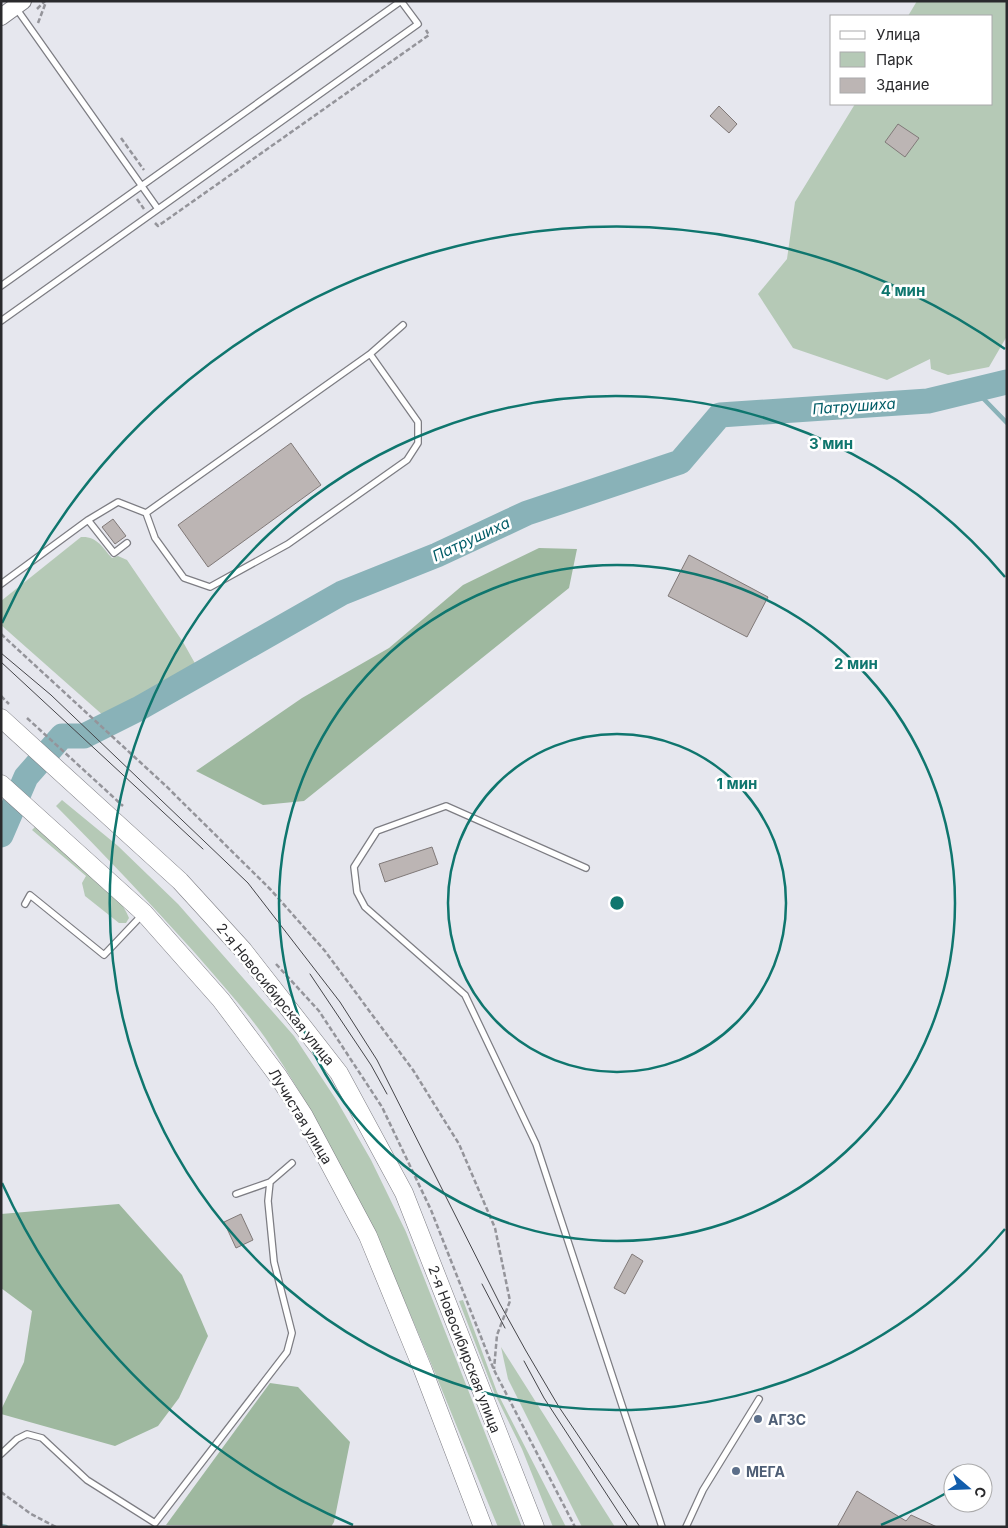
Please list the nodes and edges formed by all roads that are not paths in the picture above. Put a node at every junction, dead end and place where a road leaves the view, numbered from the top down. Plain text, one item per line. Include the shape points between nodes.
1 (401, 1) edge
2 (19, 4) edge
3 (1, 16) edge
4 (142, 186) junction
5 (158, 209) junction
6 (1, 286) edge
7 (1, 321) edge
8 (403, 325) dead end
9 (370, 354) junction
10 (146, 513) junction
11 (88, 520) junction
12 (127, 543) dead end
13 (1, 584) edge
14 (1, 718) edge
15 (1, 784) edge
16 (586, 868) dead end
17 (24, 904) dead end
18 (144, 913) junction
19 (292, 1163) dead end
20 (270, 1182) junction
21 (236, 1194) dead end
22 (759, 1399) dead end
23 (1, 1454) edge
24 (483, 1527) edge
25 (535, 1527) edge
26 (662, 1527) edge
27 (686, 1527) edge

1 - 4 lane
1 - 5 lane via 418,24
2 - 3 street
2 - 4 lane
4 - 5 lane
4 - 6 lane
5 - 7 lane
8 - 9 lane
9 - 10 lane
9 - 10 lane via 418,422 418,443 407,460 288,544 210,587 184,578 155,538
10 - 11 lane via 118,502
11 - 12 lane via 114,553
11 - 13 lane
14 - 25 main road, 2-я Новосибирская улица via 24,727 77,774 180,881 282,998 339,1073 404,1193
15 - 18 main road, Лучистая улица
16 - 26 lane via 446,806 377,831 354,867 358,892 365,907 465,995 536,1144
17 - 18 lane via 30,896 104,955
18 - 24 main road, Лучистая улица via 222,1000 304,1116 368,1236
19 - 20 lane
20 - 21 lane
20 - 23 lane via 271,1264 292,1333 287,1352 155,1523 87,1480 42,1438 27,1434
22 - 27 lane via 703,1490

